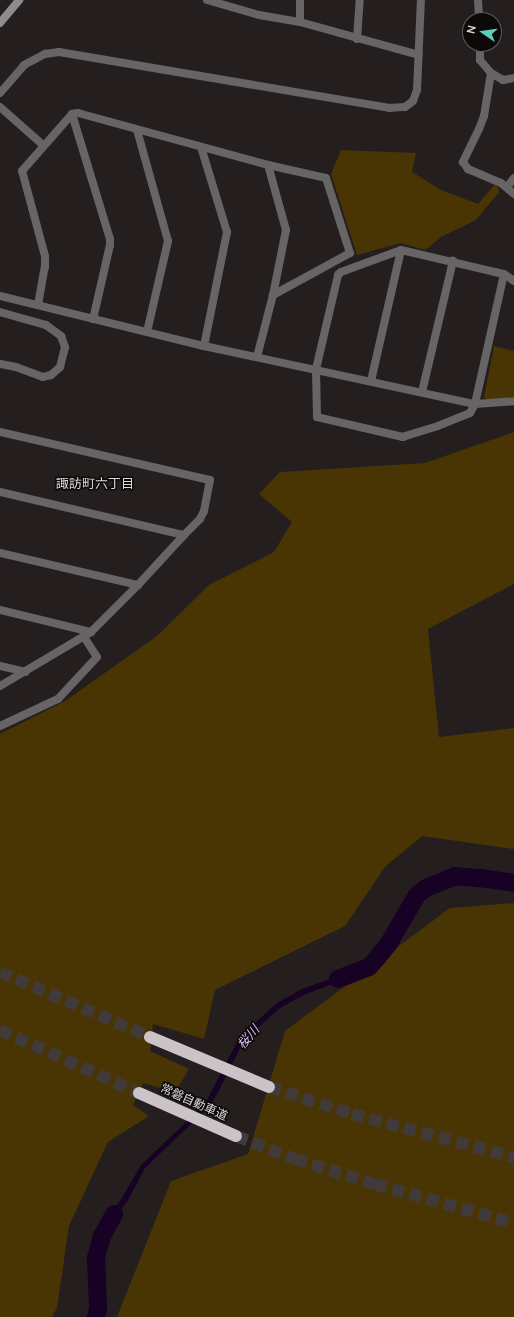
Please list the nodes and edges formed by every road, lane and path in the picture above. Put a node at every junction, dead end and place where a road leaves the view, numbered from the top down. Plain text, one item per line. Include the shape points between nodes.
1 (19, 0) edge
2 (206, 0) edge
3 (300, 0) edge
4 (360, 0) edge
5 (422, 0) edge
6 (478, 0) edge
7 (239, 4) edge
8 (479, 12) edge
9 (300, 22) junction
10 (0, 23) edge
11 (357, 39) junction
12 (480, 52) edge
13 (419, 55) junction
14 (491, 73) junction
15 (514, 78) edge
16 (0, 93) edge
17 (0, 107) edge
18 (72, 114) junction
19 (137, 130) junction
20 (43, 145) junction
21 (201, 147) junction
22 (268, 164) junction
23 (514, 178) edge
24 (507, 187) junction
25 (514, 194) edge
26 (401, 250) junction
27 (453, 262) junction
28 (504, 274) junction
29 (514, 281) edge
30 (273, 295) junction
31 (0, 296) edge
32 (38, 305) junction
33 (0, 312) edge
34 (93, 319) junction
35 (147, 332) junction
36 (204, 346) junction
37 (257, 357) junction
38 (0, 364) edge
39 (316, 369) junction
40 (371, 381) junction
41 (422, 392) junction
42 (514, 401) edge
43 (475, 404) junction
44 (0, 432) edge
45 (0, 492) edge
46 (184, 535) junction
47 (0, 553) edge
48 (138, 585) junction
49 (0, 610) edge
50 (88, 634) junction
51 (0, 666) edge
52 (25, 672) junction
53 (0, 686) edge
54 (0, 726) edge
55 (154, 1039) tunnel mouth
56 (263, 1084) tunnel mouth
57 (143, 1094) tunnel mouth
58 (236, 1136) tunnel mouth

1 - 10 street
2 - 7 street
3 - 9 street
4 - 11 street
5 - 13 street
6 - 8 street
7 - 9 street via 258,15
9 - 11 street
11 - 13 street
12 - 14 street via 480,60
13 - 16 street via 417,90 413,101 405,107 389,108 59,52 45,54 24,65
14 - 15 street via 503,80
14 - 24 street via 484,116 463,162 468,169
17 - 20 street
18 - 19 street via 78,113
18 - 20 street
18 - 34 street via 110,238
19 - 21 street
19 - 35 street via 168,241
20 - 32 street via 22,171 46,256
21 - 22 street
21 - 36 street via 227,232
22 - 30 street via 286,230
22 - 30 street via 326,178 350,253
23 - 24 street
24 - 25 street
26 - 27 street
26 - 39 street via 338,275
26 - 40 street
27 - 28 street
27 - 41 street
28 - 29 street
28 - 43 street
30 - 37 street
31 - 32 street
32 - 34 street
33 - 38 street via 46,325 61,336 65,347 60,367 51,375 43,377
34 - 35 street
35 - 36 street
36 - 37 street
37 - 39 street
39 - 40 street
39 - 43 street via 317,417 403,437 470,413
40 - 41 street
41 - 43 street
42 - 43 street
44 - 46 street via 210,480 204,511
45 - 46 street
46 - 48 street
47 - 48 street
48 - 50 street
49 - 50 street
50 - 52 street
50 - 54 street via 97,656 58,698
51 - 52 street
52 - 53 street
55 - 56 highway
57 - 58 highway, 常磐自動車道

